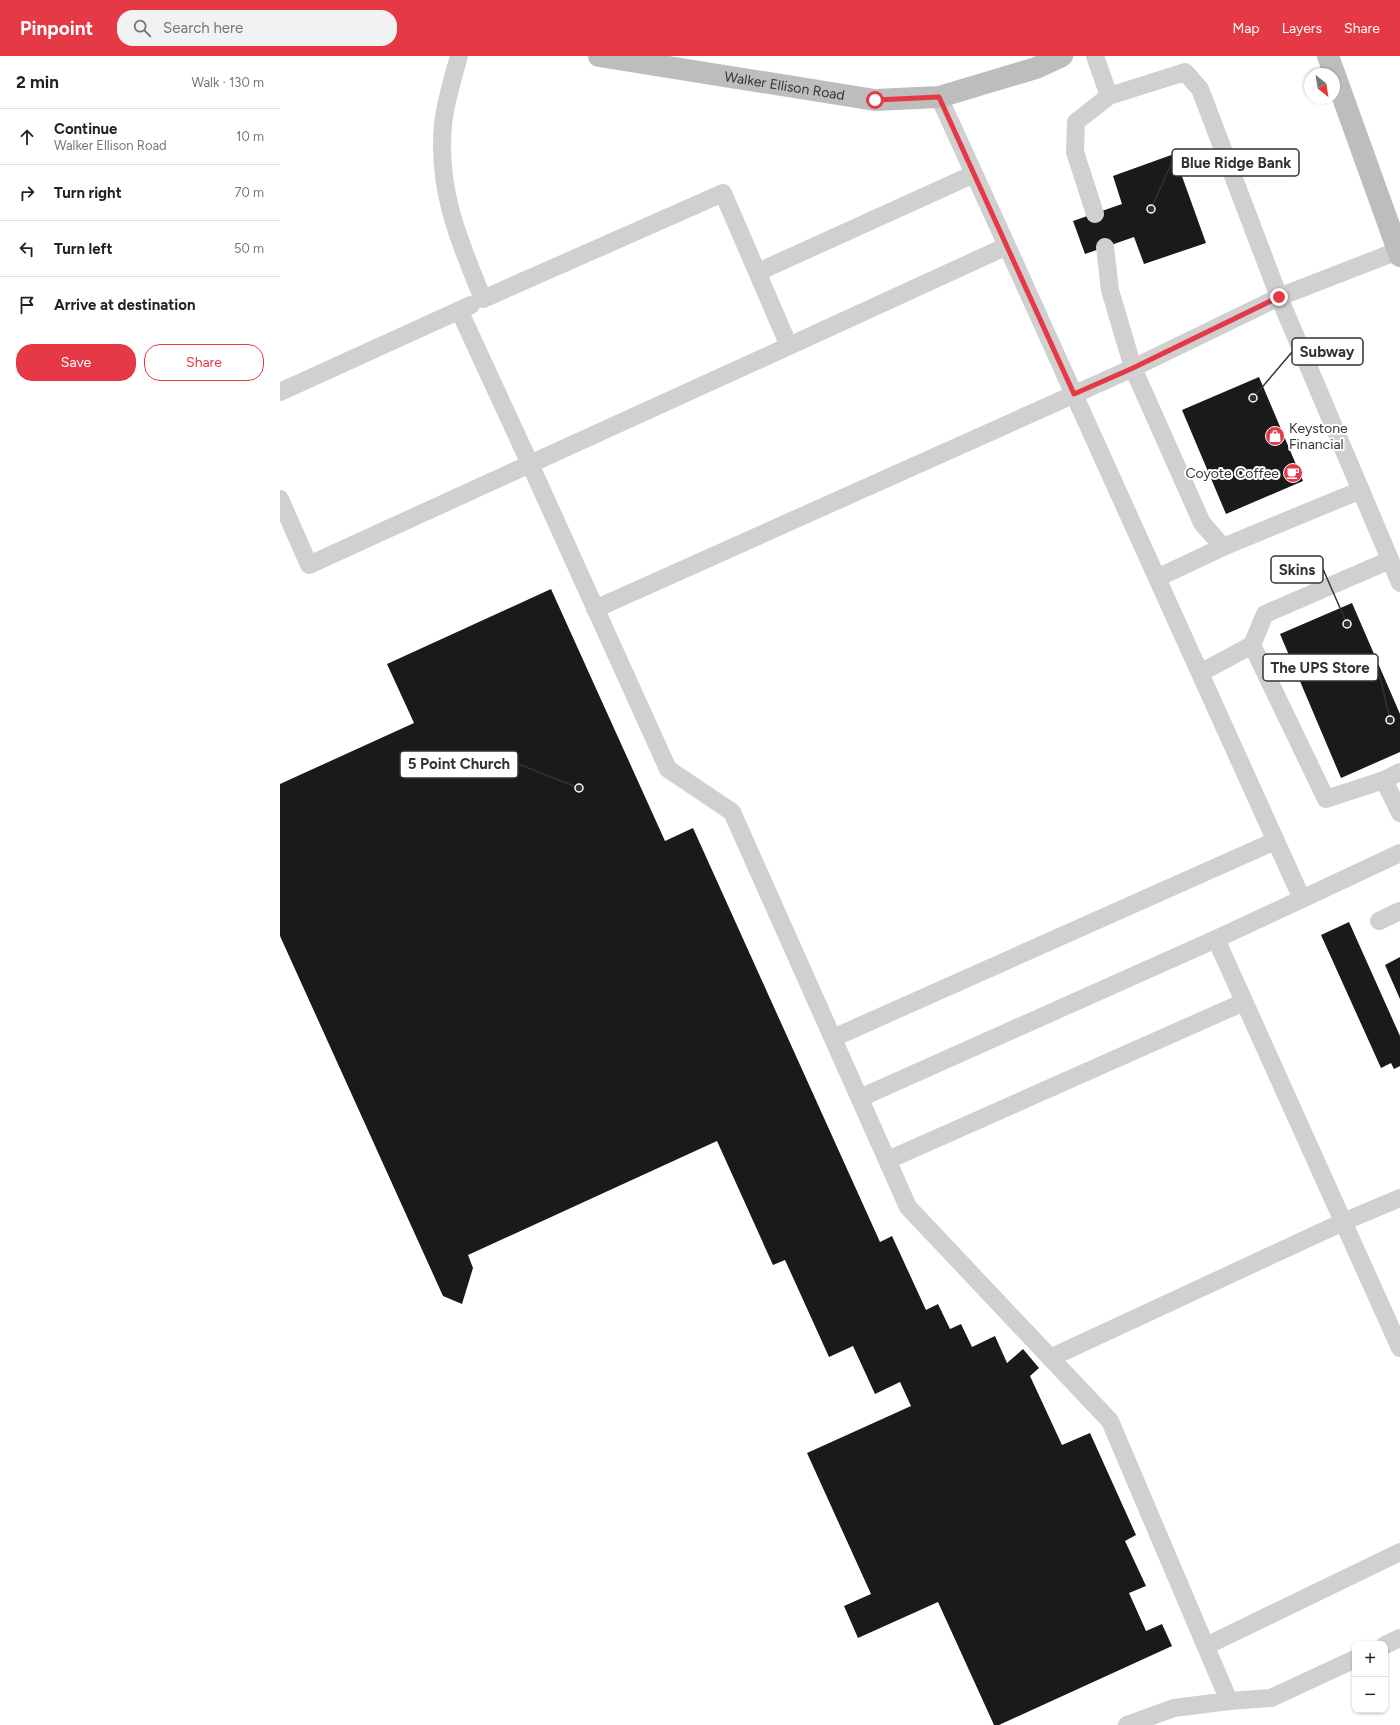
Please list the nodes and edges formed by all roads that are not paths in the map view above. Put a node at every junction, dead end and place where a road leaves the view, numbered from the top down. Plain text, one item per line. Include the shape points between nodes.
1 (459, 56) edge
2 (599, 56) edge
3 (1062, 56) edge
4 (1095, 56) edge
5 (1328, 56) edge
6 (1110, 96) junction
7 (939, 97) junction
8 (974, 174) junction
9 (1095, 214) dead end
10 (1007, 246) junction
11 (1106, 247) dead end
12 (1399, 252) edge
13 (758, 272) junction
14 (1279, 297) junction
15 (482, 299) junction
16 (459, 310) junction
17 (790, 346) junction
18 (1133, 368) junction
19 (280, 392) edge
20 (1074, 394) junction
21 (530, 464) junction
22 (1361, 490) junction
23 (280, 499) edge
24 (1223, 547) junction
25 (1390, 560) junction
26 (1157, 578) junction
27 (1400, 583) edge
28 (595, 609) junction
29 (1252, 645) junction
30 (1200, 673) junction
31 (1400, 772) edge
32 (1384, 780) junction
33 (1400, 813) edge
34 (1275, 840) junction
35 (1400, 853) edge
36 (1302, 899) junction
37 (1400, 911) edge
38 (1379, 921) dead end
39 (1216, 939) junction
40 (1244, 1002) junction
41 (833, 1038) junction
42 (860, 1098) junction
43 (888, 1160) junction
44 (1400, 1198) edge
45 (1343, 1222) junction
46 (1400, 1348) edge
47 (1050, 1358) junction
48 (1400, 1552) edge
49 (1400, 1638) edge
50 (1388, 1644) edge
51 (1206, 1646) junction
52 (1352, 1660) edge
53 (1229, 1701) junction
54 (1127, 1725) edge

1 - 15 lane via 443,124 442,173 457,236
2 - 7 street, Walker Ellison Road via 875,100
3 - 7 street, Walker Ellison Road via 1036,68
4 - 6 lane
5 - 12 street
6 - 9 lane via 1076,122 1075,152
6 - 14 lane via 1185,72 1200,89
7 - 8 lane
8 - 10 lane
8 - 13 lane
10 - 17 lane
10 - 20 lane
11 - 18 lane via 1110,290
12 - 14 lane
13 - 15 lane via 723,193
13 - 17 lane
14 - 18 lane
14 - 22 lane
15 - 16 lane
16 - 19 lane
16 - 21 lane
17 - 21 lane
18 - 20 lane
18 - 24 lane via 1202,523
20 - 26 lane
20 - 28 lane
21 - 23 lane via 309,565
21 - 28 lane
22 - 24 lane
22 - 25 lane
24 - 26 lane
25 - 27 lane
25 - 29 lane via 1265,614
26 - 30 lane
28 - 41 lane via 668,769 732,812
29 - 30 lane
29 - 32 lane via 1326,799
30 - 34 lane
31 - 32 lane
32 - 33 lane
34 - 36 lane
34 - 41 lane
35 - 36 lane
36 - 39 lane
37 - 38 lane
39 - 40 lane
39 - 42 lane
40 - 43 lane
40 - 45 lane
41 - 42 lane
42 - 43 lane
43 - 47 lane via 908,1207
44 - 45 lane
45 - 46 lane
45 - 47 lane
47 - 51 lane via 1110,1421
48 - 51 lane
49 - 50 lane
51 - 53 lane
52 - 53 lane via 1271,1698
53 - 54 lane via 1174,1708

